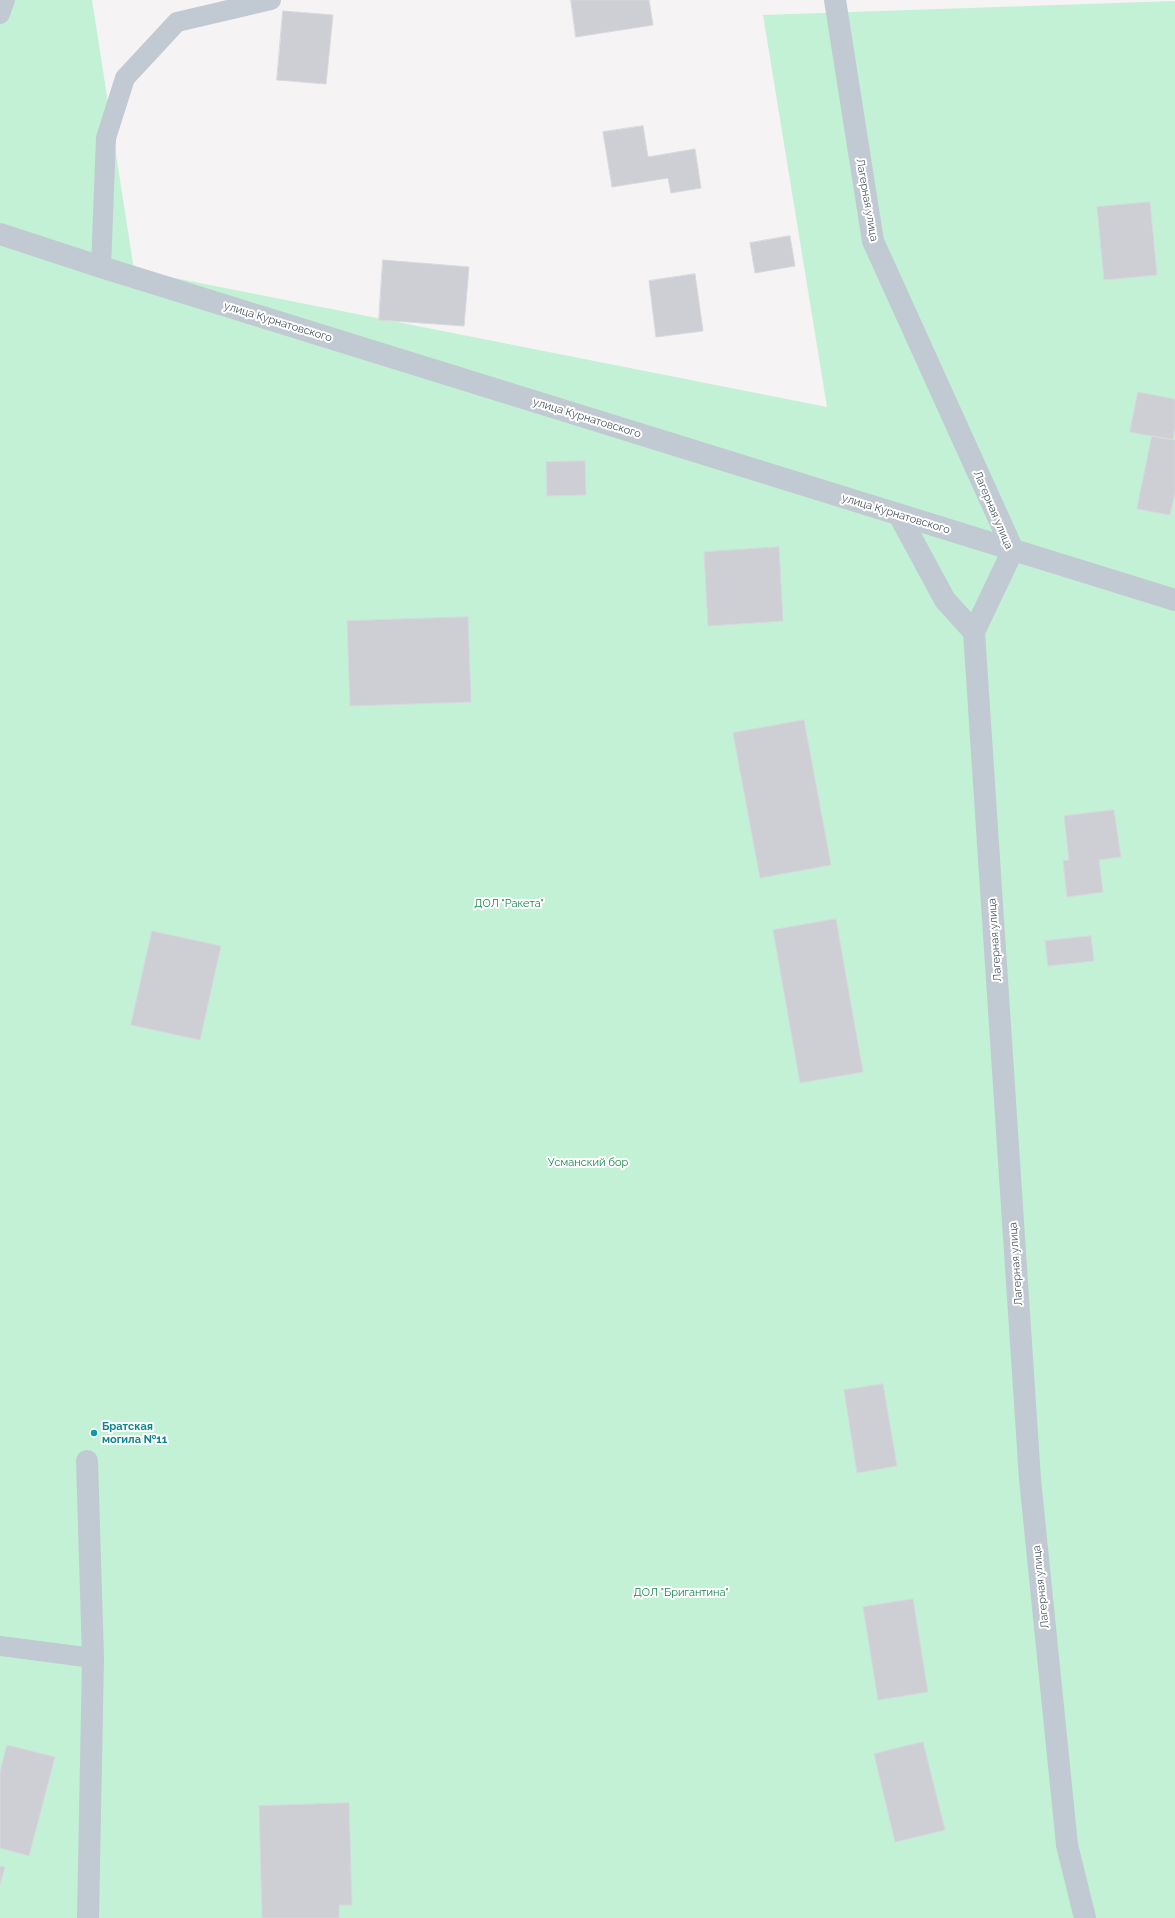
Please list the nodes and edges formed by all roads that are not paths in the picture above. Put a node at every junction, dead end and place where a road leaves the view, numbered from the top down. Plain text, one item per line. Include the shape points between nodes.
1 (5, 0) edge
2 (271, 0) edge
3 (835, 0) edge
4 (0, 14) edge
5 (0, 234) edge
6 (101, 267) junction
7 (899, 515) junction
8 (1013, 550) junction
9 (1175, 600) edge
10 (974, 632) junction
11 (88, 1461) dead end
12 (0, 1646) edge
13 (93, 1658) junction
14 (88, 1918) edge
15 (1085, 1918) edge

1 - 4 lane
2 - 6 lane via 177,22 125,78 106,138
3 - 8 street, Лагерная улица via 873,241
5 - 6 street, улица Курнатовского
6 - 7 street, улица Курнатовского
7 - 8 street, улица Курнатовского
7 - 10 street via 945,600
8 - 9 street, улица Курнатовского
8 - 10 street, Лагерная улица
10 - 15 street, Лагерная улица via 1030,1480 1067,1845
11 - 13 street
12 - 13 lane
13 - 14 street

